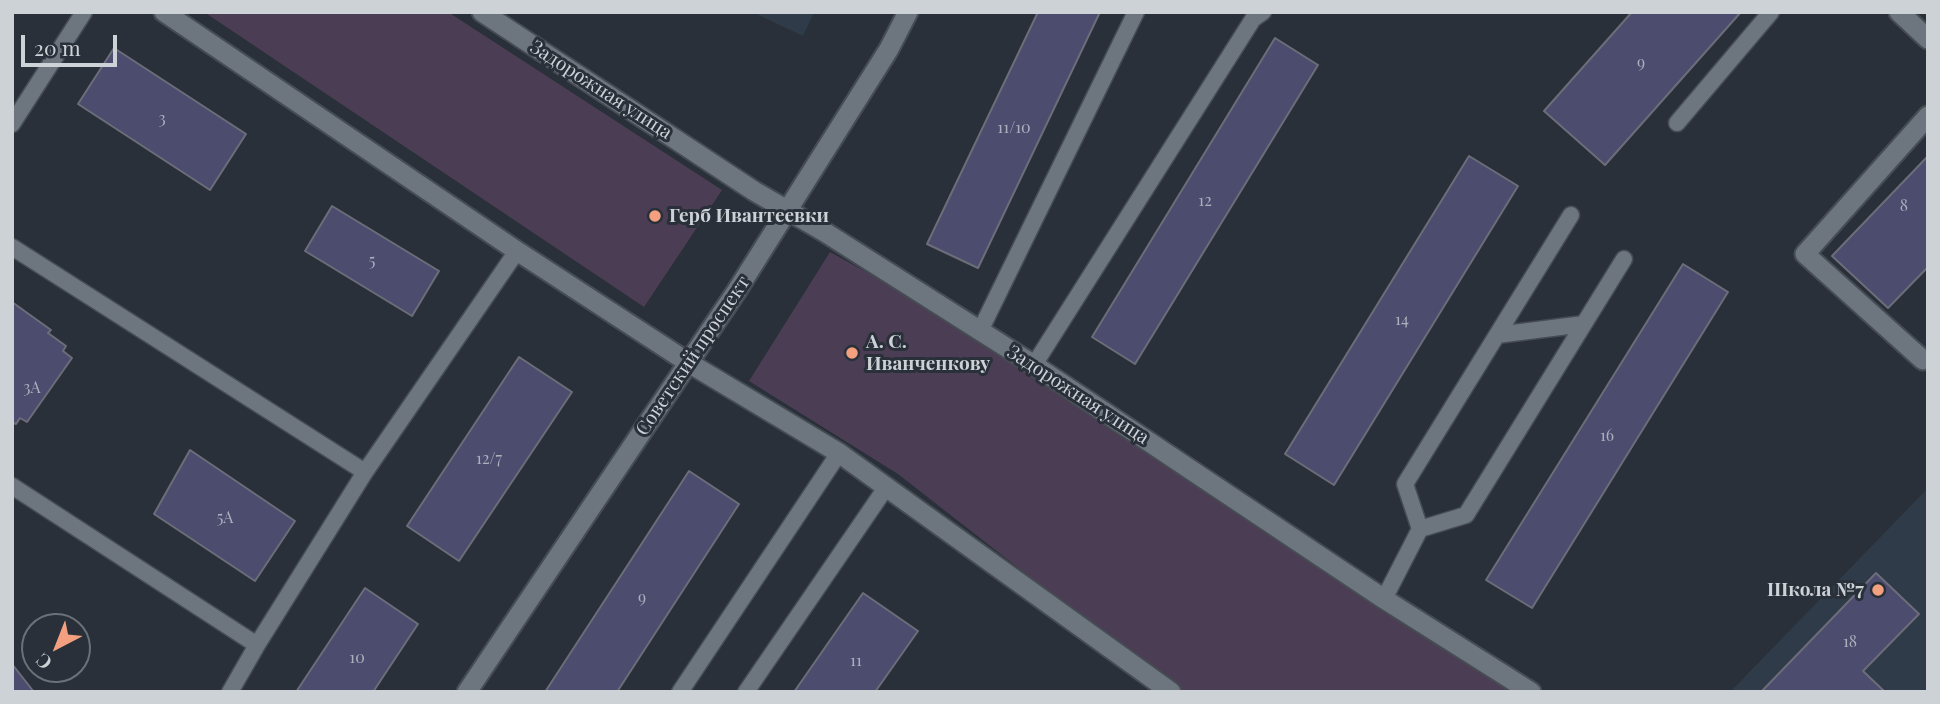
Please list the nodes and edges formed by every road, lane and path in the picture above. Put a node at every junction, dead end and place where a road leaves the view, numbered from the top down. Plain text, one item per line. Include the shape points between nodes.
1 (84, 12) edge
2 (164, 12) edge
3 (482, 12) edge
4 (908, 12) edge
5 (1136, 12) edge
6 (1263, 12) edge
7 (1771, 12) edge
8 (1899, 12) edge
9 (1928, 39) edge
10 (1928, 116) edge
11 (12, 124) edge
12 (1677, 124) dead end
13 (787, 210) junction
14 (1571, 215) dead end
15 (12, 247) edge
16 (517, 251) junction
17 (1624, 259) dead end
18 (1584, 324) junction
19 (980, 331) junction
20 (1497, 335) junction
21 (1923, 360) dead end
22 (689, 363) junction
23 (1034, 365) junction
24 (839, 453) junction
25 (365, 472) junction
26 (12, 486) edge
27 (886, 489) junction
28 (1420, 528) junction
29 (1384, 599) junction
30 (257, 645) junction
31 (230, 692) edge
32 (467, 692) edge
33 (680, 692) edge
34 (746, 692) edge
35 (1171, 692) edge
36 (1531, 692) edge

1 - 11 lane
2 - 16 street
3 - 13 street, Задорожная улица
4 - 13 street, Советский проспект
5 - 19 lane
6 - 23 lane via 1252,19
7 - 12 lane
8 - 9 street
10 - 21 street via 1805,254
13 - 19 street, Задорожная улица
13 - 22 street, Советский проспект
14 - 20 lane
15 - 25 lane
16 - 22 street
16 - 25 lane
17 - 18 lane
18 - 20 lane
18 - 28 lane via 1466,515
19 - 23 street, Задорожная улица
20 - 28 lane via 1405,484
22 - 24 street
22 - 32 street, Советский проспект
23 - 29 street, Задорожная улица
24 - 27 street
24 - 33 lane
25 - 30 lane
26 - 30 lane
27 - 34 lane
27 - 35 street
28 - 29 lane
29 - 36 street, Задорожная улица
30 - 31 lane

